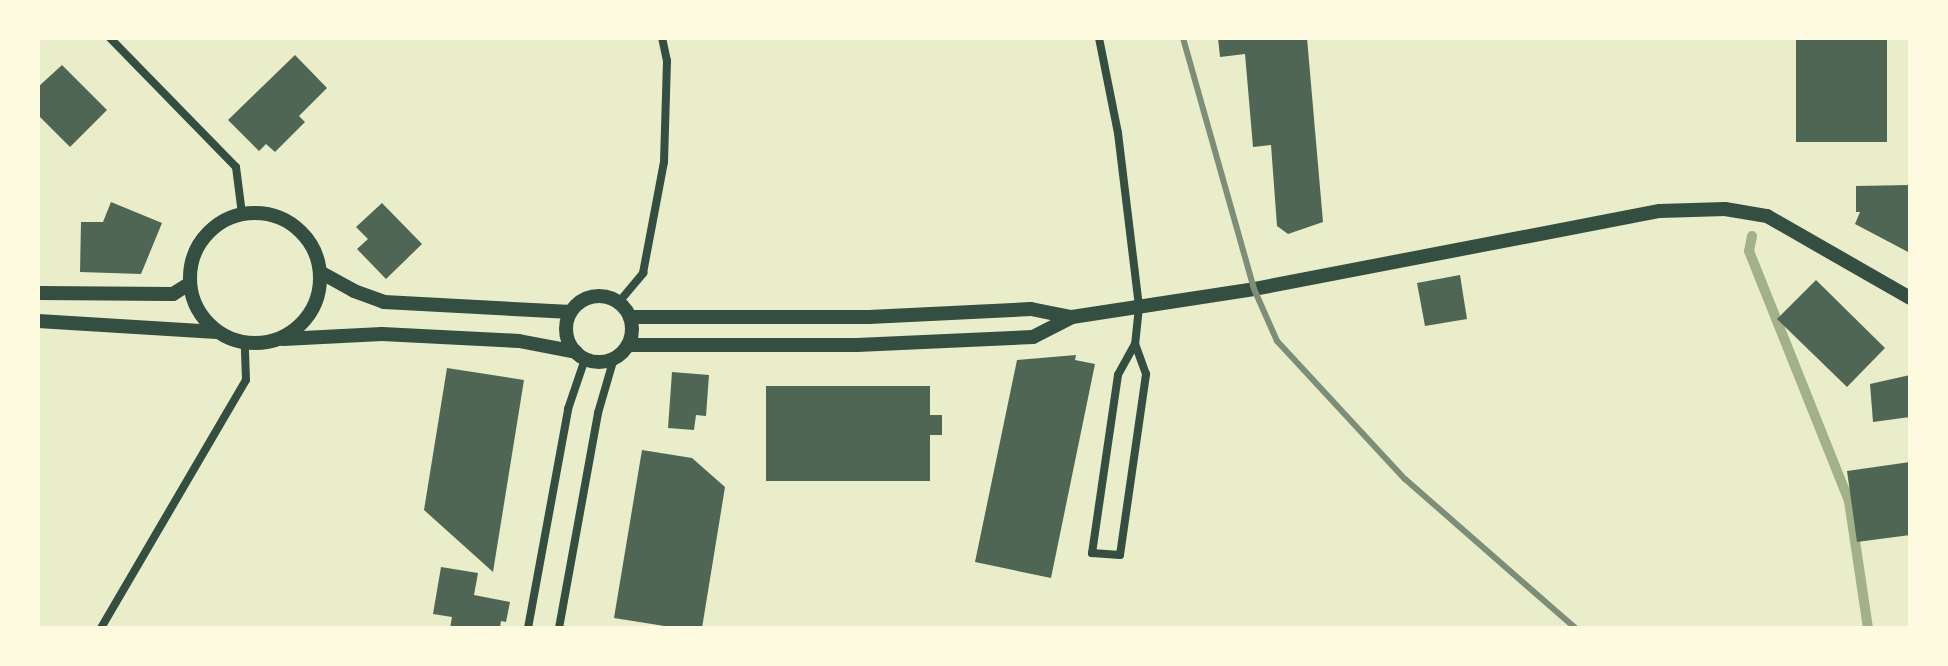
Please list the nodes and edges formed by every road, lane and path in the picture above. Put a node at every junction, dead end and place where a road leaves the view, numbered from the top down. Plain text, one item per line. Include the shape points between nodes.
1 (110, 38) edge
2 (662, 38) edge
3 (1099, 38) edge
4 (242, 214) junction
5 (320, 272) junction
6 (189, 284) junction
7 (38, 293) edge
8 (1910, 298) edge
9 (619, 302) junction
10 (1139, 307) junction
11 (571, 312) junction
12 (630, 317) junction
13 (1072, 317) junction
14 (38, 321) edge
15 (217, 332) junction
16 (278, 339) junction
17 (245, 343) junction
18 (1135, 344) junction
19 (628, 345) junction
20 (581, 355) junction
21 (614, 358) junction
22 (101, 628) edge
23 (528, 628) edge
24 (559, 628) edge

1 - 4 street via 236,167
2 - 9 street via 667,61 664,162 643,273
3 - 10 street via 1118,133
4 - 5 street via 260,213 294,225 316,254
4 - 6 street via 208,232 193,256
5 - 11 street via 384,302
5 - 16 street via 315,305 294,331
6 - 7 street via 173,294
6 - 15 street via 198,312
8 - 10 street via 1778,221 1725,209 1660,211
9 - 11 street via 588,298
9 - 12 street
10 - 13 street
10 - 18 street
11 - 20 street via 567,333
12 - 13 street via 869,317 1031,309
12 - 19 street
13 - 19 street via 1033,337 857,345
14 - 15 street
15 - 17 street
16 - 17 street
16 - 20 street via 382,334 519,341
17 - 22 street via 246,380
18 - 18 street via 1118,375 1092,553 1120,555 1146,374
19 - 21 street
20 - 21 street
20 - 23 street
21 - 24 street via 598,413

